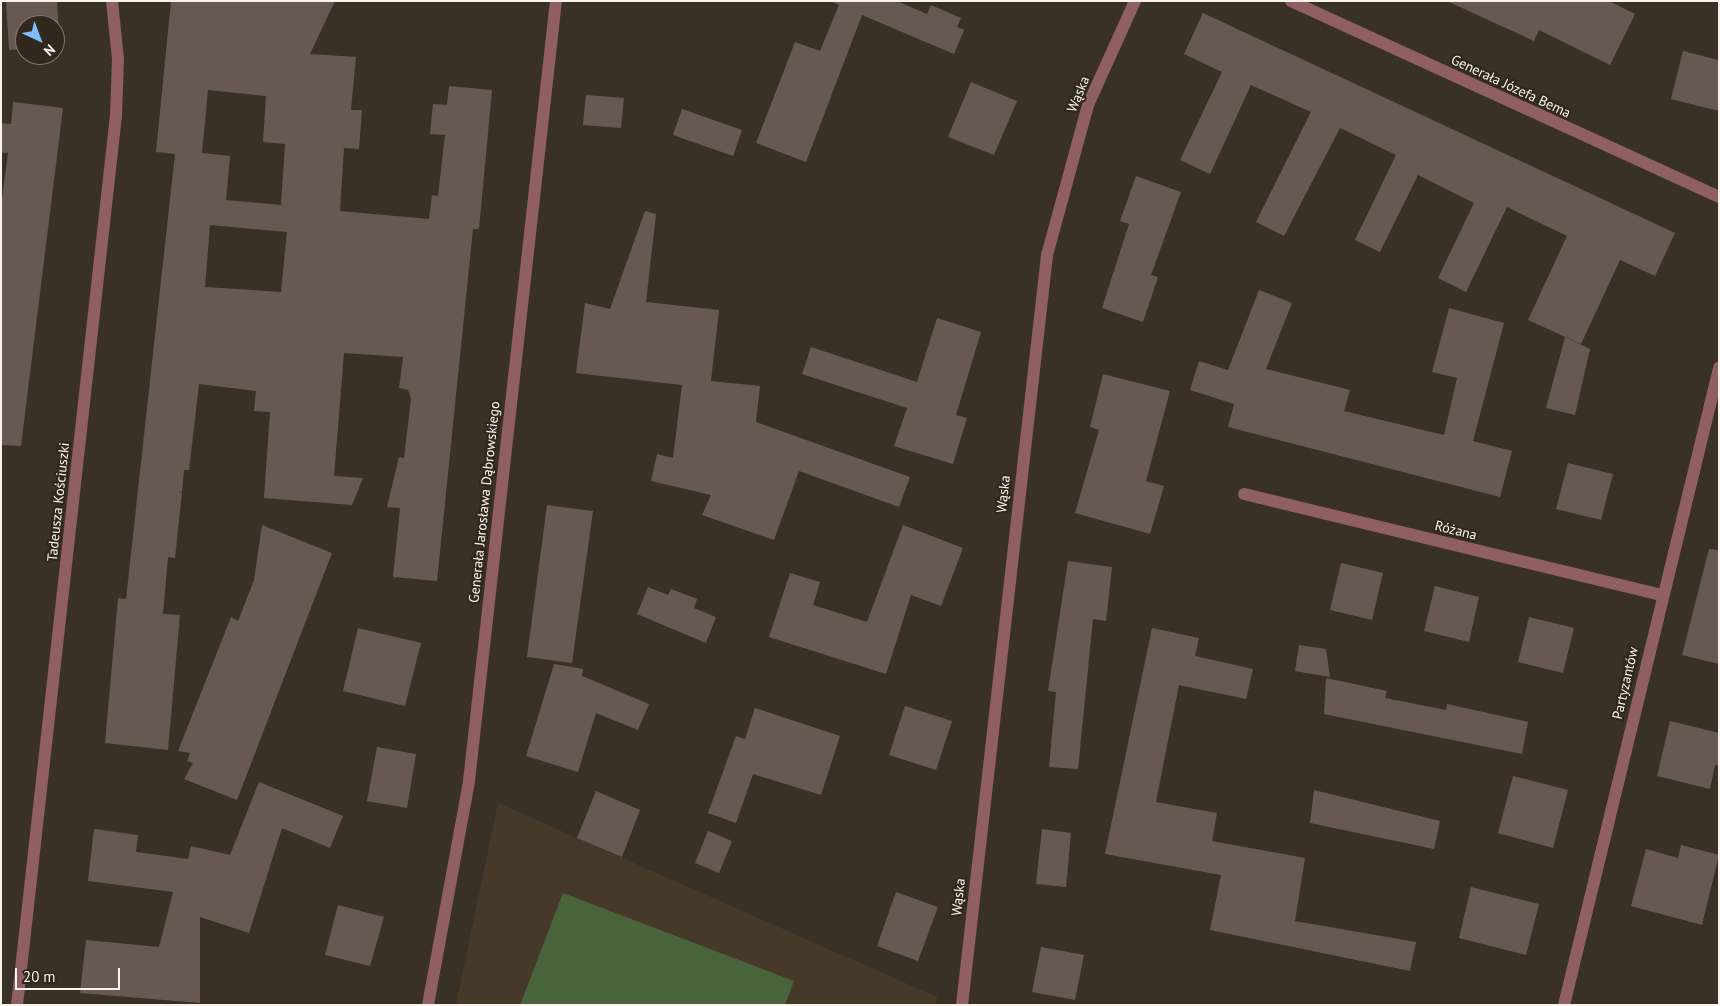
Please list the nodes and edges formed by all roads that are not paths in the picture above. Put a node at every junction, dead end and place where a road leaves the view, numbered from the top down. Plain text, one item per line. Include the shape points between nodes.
1 (112, 1) edge
2 (556, 1) edge
3 (1134, 1) edge
4 (1291, 1) edge
5 (1719, 197) edge
6 (1719, 368) edge
7 (1244, 494) dead end
8 (1661, 595) junction
9 (17, 1005) edge
10 (428, 1005) edge
11 (962, 1005) edge
12 (1564, 1005) edge

1 - 9 street, Tadeusza Kościuszki via 118,59 116,116
2 - 10 street, Generała Jarosława Dąbrowskiego via 469,781
3 - 11 street, Wąska via 1088,105 1047,255
4 - 5 street, Generała Józefa Bema
6 - 8 street, Partyzantów
7 - 8 street, Różana
8 - 12 street, Partyzantów

